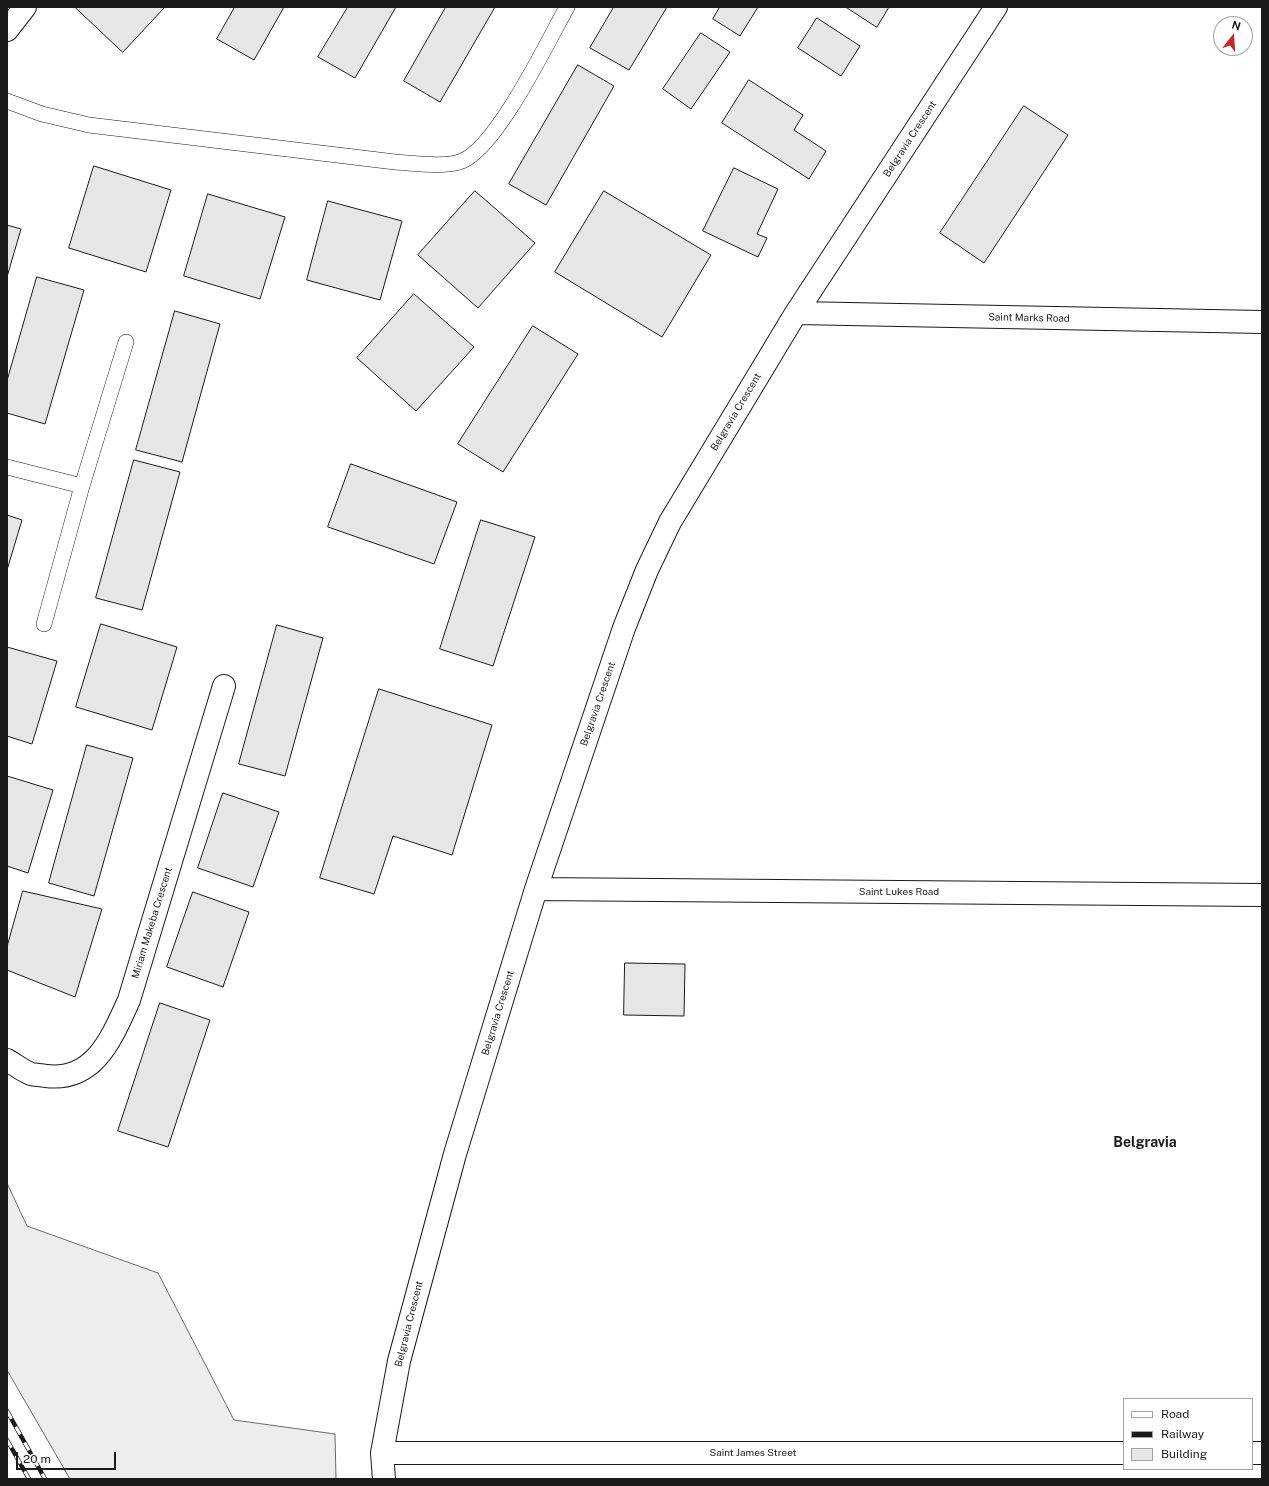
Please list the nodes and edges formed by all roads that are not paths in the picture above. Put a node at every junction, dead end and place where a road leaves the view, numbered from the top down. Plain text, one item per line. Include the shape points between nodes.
1 (25, 7) edge
2 (567, 7) edge
3 (996, 7) edge
4 (7, 30) edge
5 (7, 100) edge
6 (796, 313) junction
7 (1262, 322) edge
8 (126, 342) dead end
9 (7, 467) edge
10 (82, 486) junction
11 (44, 624) dead end
12 (224, 686) dead end
13 (536, 889) junction
14 (1262, 895) edge
15 (7, 1060) edge
16 (382, 1453) junction
17 (1123, 1453) edge
18 (384, 1479) edge

1 - 4 street
2 - 5 lane via 519,94 492,135 478,151 461,162 395,162 89,125 42,114
3 - 6 street, Belgravia Crescent
6 - 7 street, Saint Marks Road
6 - 13 street, Belgravia Crescent via 670,522 648,570 624,628
8 - 10 lane
9 - 10 lane
10 - 11 lane
12 - 15 street, Miriam Makeba Crescent via 129,1000 115,1031 100,1055 81,1071 60,1078 31,1074
13 - 14 street, Saint Lukes Road
13 - 16 street, Belgravia Crescent via 422,1270 399,1361
16 - 17 street, Saint James Street
16 - 18 street, Belgravia Crescent

